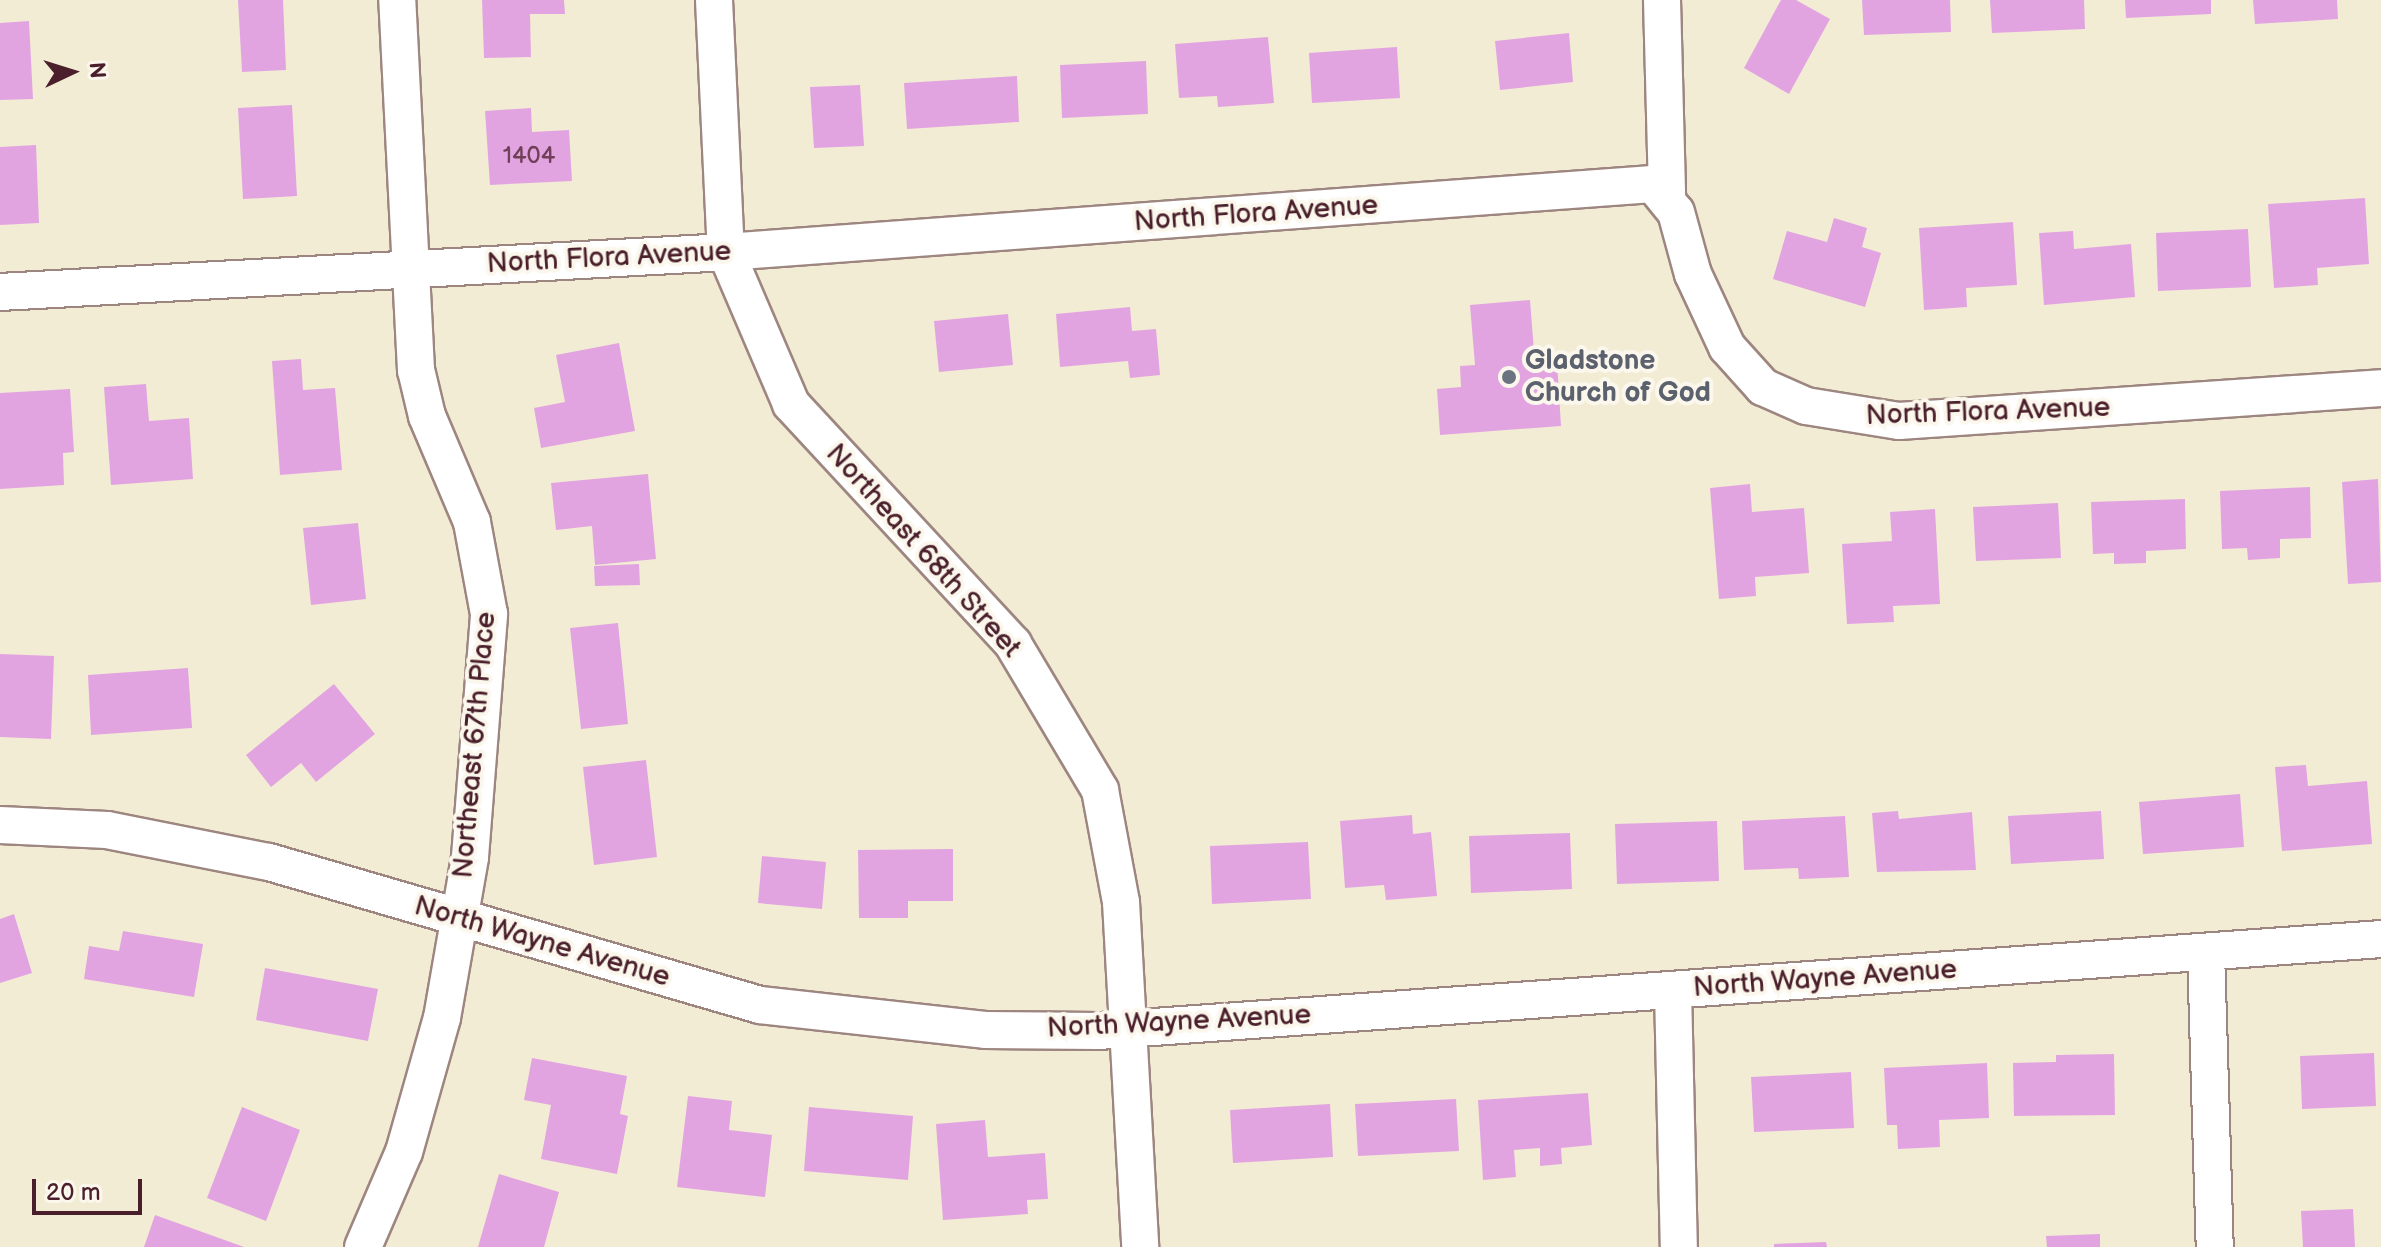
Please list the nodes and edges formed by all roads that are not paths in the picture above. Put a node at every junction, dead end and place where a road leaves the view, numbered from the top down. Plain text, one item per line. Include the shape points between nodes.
1 (397, 0) edge
2 (714, 0) edge
3 (1662, 0) edge
4 (1667, 195) junction
5 (726, 252) junction
6 (412, 268) junction
7 (0, 292) edge
8 (2381, 388) edge
9 (0, 825) edge
10 (459, 918) junction
11 (2381, 939) edge
12 (2206, 952) junction
13 (1673, 990) junction
14 (1132, 1025) junction
15 (363, 1247) edge
16 (1140, 1247) edge
17 (1679, 1247) edge
18 (2215, 1247) edge

1 - 6 street, Northeast 67th Place
2 - 5 street, Northeast 68th Street
3 - 4 street
4 - 5 street, North Flora Avenue via 1653,184
4 - 8 street, North Flora Avenue via 1693,274 1727,347 1763,387 1806,406 1899,421
5 - 6 street, North Flora Avenue
5 - 14 street, Northeast 68th Street via 791,404 922,552 1013,644 1100,790 1121,902
6 - 7 street, North Flora Avenue
6 - 10 street, Northeast 67th Place via 416,370 427,416 472,522 489,614 470,857
9 - 10 street, North Wayne Avenue via 107,830 269,862
10 - 14 street, North Wayne Avenue via 760,1005 985,1030 1098,1031
10 - 15 street, Northeast 67th Place via 442,1018 404,1152
11 - 12 street, North Wayne Avenue
12 - 13 street, North Wayne Avenue
12 - 18 street
13 - 14 street, North Wayne Avenue
13 - 17 street
14 - 16 street, Northeast 68th Street

